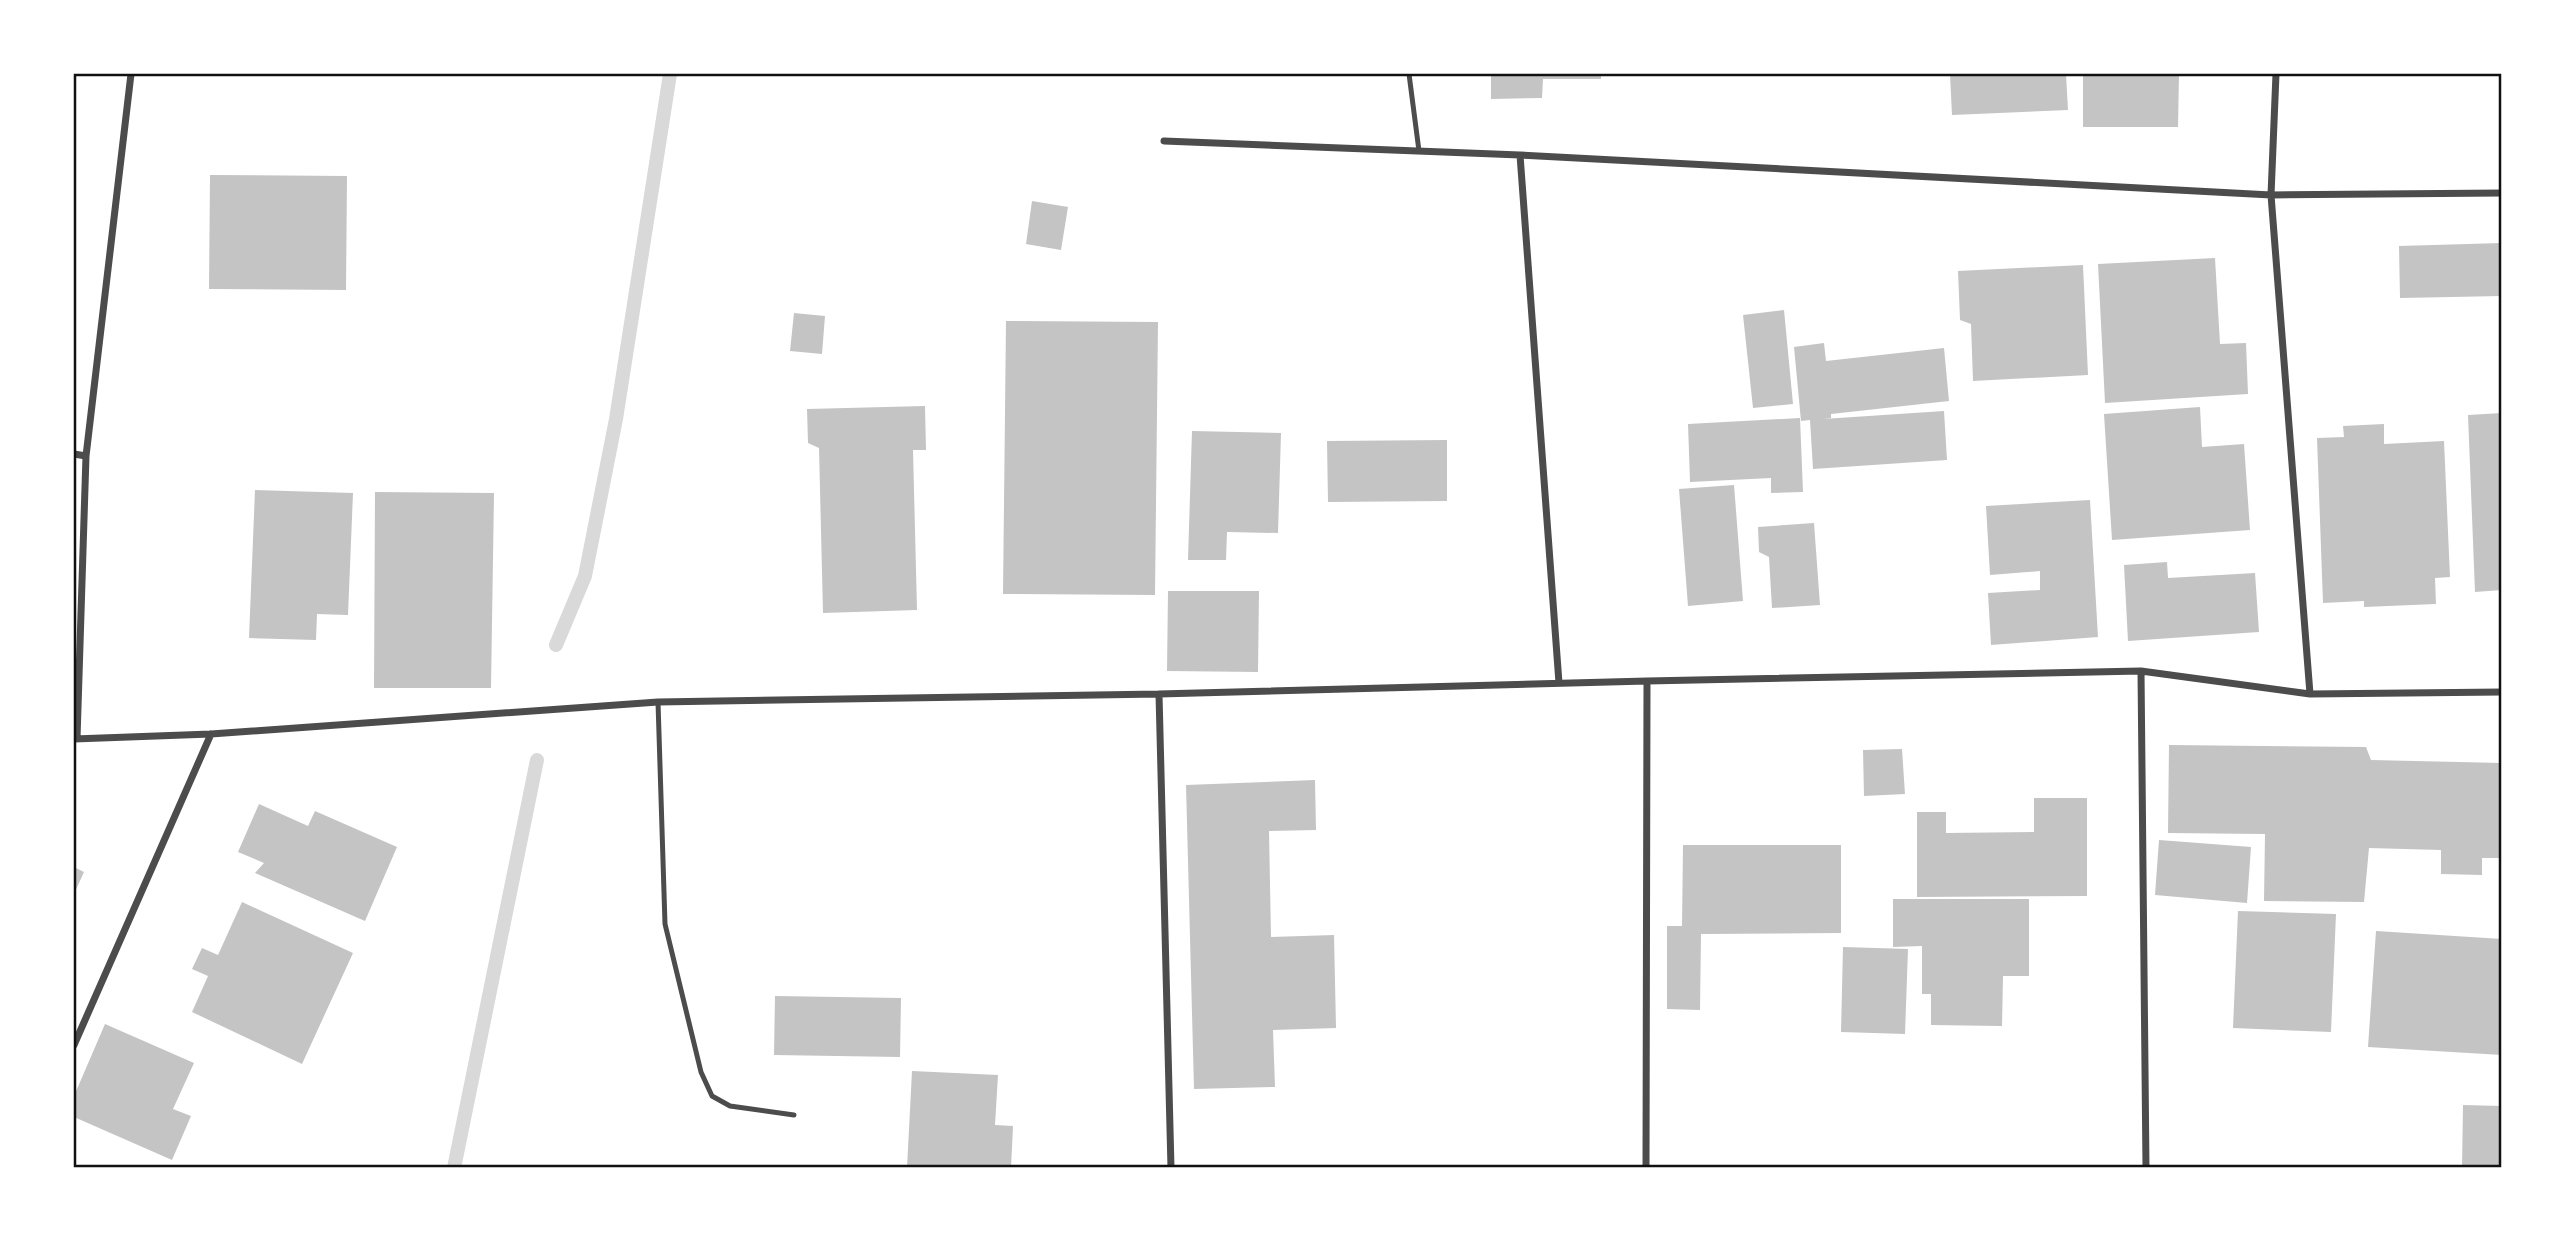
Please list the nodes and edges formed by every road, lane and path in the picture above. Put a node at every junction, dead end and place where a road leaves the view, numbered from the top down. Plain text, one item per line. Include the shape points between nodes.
1 (131, 74) edge
2 (1409, 74) edge
3 (2276, 74) edge
4 (1164, 141) dead end
5 (1419, 151) junction
6 (1520, 155) junction
7 (2501, 193) edge
8 (2271, 195) junction
9 (74, 454) edge
10 (86, 456) junction
11 (2141, 671) junction
12 (1647, 681) junction
13 (1559, 683) junction
14 (2501, 692) edge
15 (1159, 694) junction
16 (2310, 694) junction
17 (658, 702) junction
18 (211, 734) junction
19 (75, 739) edge
20 (74, 1045) edge
21 (794, 1115) dead end
22 (1171, 1167) edge
23 (1646, 1167) edge
24 (2147, 1167) edge

1 - 10 street
2 - 5 lane
3 - 8 street
4 - 5 street
5 - 6 street
6 - 8 street
6 - 13 street
7 - 8 street
8 - 16 street
9 - 10 street
10 - 19 street
11 - 12 street
11 - 16 street
11 - 24 street
12 - 13 street
12 - 23 street
13 - 15 street
14 - 16 street
15 - 17 street
15 - 22 street
17 - 18 street
17 - 21 lane via 665,924 701,1072 712,1096 730,1106
18 - 19 street
18 - 20 street

